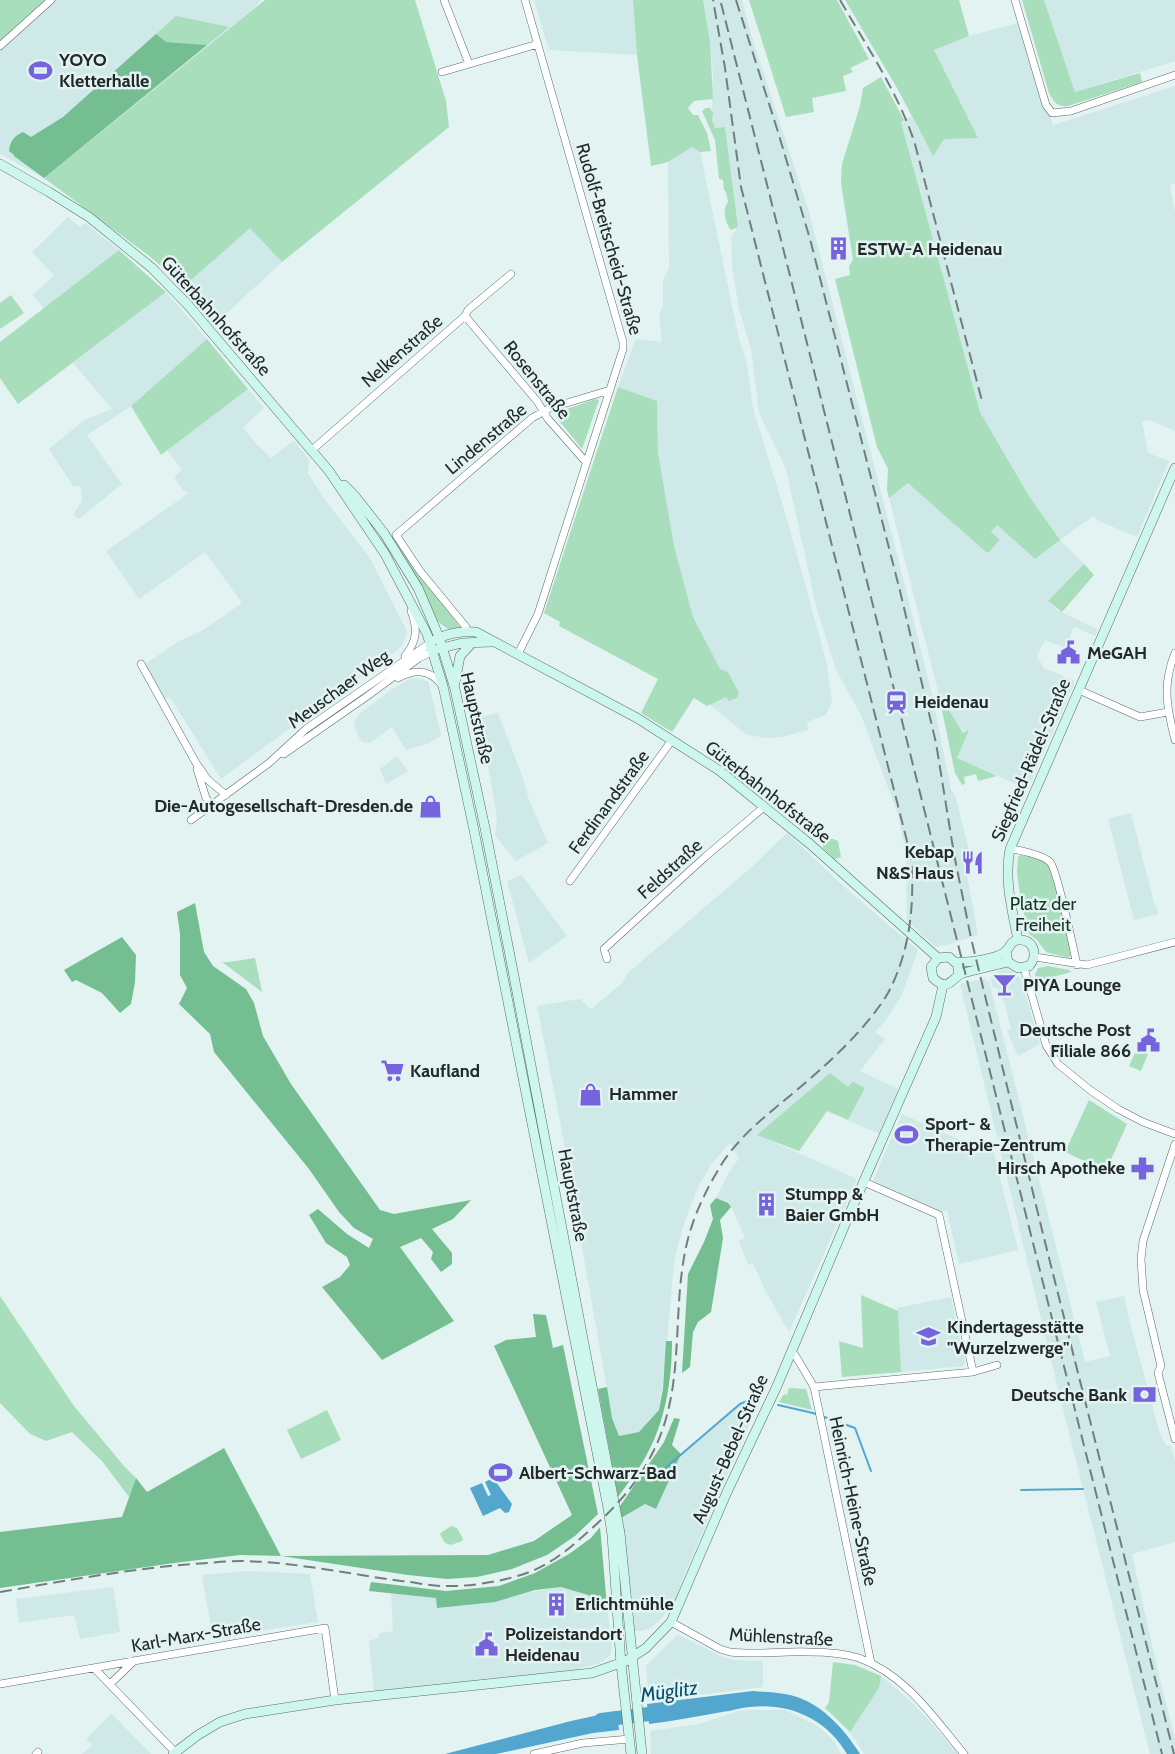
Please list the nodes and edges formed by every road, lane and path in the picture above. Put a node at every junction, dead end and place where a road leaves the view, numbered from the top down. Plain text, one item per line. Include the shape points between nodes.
1 (51, 0) edge
2 (444, 0) edge
3 (525, 0) edge
4 (1015, 0) edge
5 (538, 44) junction
6 (0, 46) edge
7 (469, 64) junction
8 (442, 72) dead end
9 (1175, 75) edge
10 (0, 164) edge
11 (511, 274) dead end
12 (465, 316) junction
13 (610, 390) junction
14 (542, 412) junction
15 (312, 450) junction
16 (586, 462) junction
17 (1175, 468) edge
18 (329, 471) junction
19 (402, 584) junction
20 (467, 631) junction
21 (440, 637) junction
22 (473, 642) junction
23 (496, 643) junction
24 (431, 647) junction
25 (442, 647) junction
26 (1175, 653) edge
27 (518, 654) junction
28 (399, 663) junction
29 (141, 664) dead end
30 (382, 685) junction
31 (443, 686) junction
32 (454, 689) junction
33 (1078, 690) junction
34 (1168, 712) junction
35 (672, 740) junction
36 (1175, 740) edge
37 (196, 763) junction
38 (269, 763) junction
39 (226, 795) junction
40 (212, 806) junction
41 (764, 807) junction
42 (191, 820) dead end
43 (1010, 849) junction
44 (570, 881) dead end
45 (1018, 940) junction
46 (1175, 942) edge
47 (1006, 951) junction
48 (1035, 957) junction
49 (606, 958) dead end
50 (938, 958) junction
51 (956, 962) junction
52 (1008, 962) junction
53 (1077, 965) junction
54 (1024, 968) junction
55 (958, 975) junction
56 (943, 984) junction
57 (1175, 1134) edge
58 (1175, 1144) edge
59 (864, 1182) junction
60 (790, 1353) junction
61 (997, 1365) dead end
62 (973, 1372) junction
63 (814, 1387) junction
64 (1175, 1437) edge
65 (671, 1622) junction
66 (631, 1657) junction
67 (135, 1660) junction
68 (871, 1663) junction
69 (621, 1664) junction
70 (94, 1668) junction
71 (0, 1684) edge
72 (110, 1684) junction
73 (334, 1700) junction
74 (629, 1734) junction
75 (551, 1752) edge
76 (174, 1753) edge
77 (534, 1754) edge
78 (631, 1754) edge
79 (642, 1754) edge
80 (964, 1754) edge

1 - 6 street
2 - 7 street
3 - 5 street, Rudolf-Breitscheid-Straße
4 - 9 street via 1046,105 1052,113 1071,111
5 - 7 street
5 - 13 street, Rudolf-Breitscheid-Straße via 623,342
7 - 8 street
10 - 15 main road, Güterbahnhofstraße via 89,218 152,268
11 - 12 street, Nelkenstraße
12 - 14 street, Rosenstraße
12 - 15 street, Nelkenstraße
13 - 14 street, Lindenstraße
13 - 16 street, Rudolf-Breitscheid-Straße
14 - 16 street, Rosenstraße
14 - 20 street, Lindenstraße via 396,535
15 - 18 main road, Güterbahnhofstraße
16 - 27 street, Rudolf-Breitscheid-Straße via 538,614
17 - 33 main road, Siegfried-Rädel-Straße
18 - 19 main road, Güterbahnhofstraße
18 - 21 main road, Güterbahnhofstraße via 384,533 418,588
19 - 24 main road, Güterbahnhofstraße
19 - 28 street via 417,633
20 - 21 main road
20 - 23 main road, Güterbahnhofstraße
21 - 24 main road
21 - 25 main road, Hauptstraße
22 - 23 main road, Güterbahnhofstraße
22 - 25 main road, Güterbahnhofstraße
22 - 32 main road via 460,656
23 - 27 main road, Güterbahnhofstraße
24 - 25 main road, Güterbahnhofstraße
24 - 28 street, Meuschaer Weg
24 - 30 street, Meuschaer Weg
24 - 31 main road, Hauptstraße
25 - 32 main road, Hauptstraße
26 - 34 street via 1166,682
27 - 35 main road, Güterbahnhofstraße
28 - 38 street, Meuschaer Weg via 306,729
29 - 37 street
30 - 31 street via 420,671 431,674
30 - 38 street, Meuschaer Weg
31 - 69 main road, Hauptstraße via 608,1508
32 - 66 main road, Hauptstraße via 509,950 620,1533
33 - 34 street via 1140,717
33 - 43 main road, Siegfried-Rädel-Straße
34 - 36 street
35 - 41 main road, Güterbahnhofstraße via 720,771
35 - 44 street, Ferdinandstraße
37 - 39 street
37 - 40 street
38 - 39 street, Meuschaer Weg
39 - 40 street, Meuschaer Weg
40 - 42 street, Meuschaer Weg
41 - 49 street, Feldstraße via 604,949
41 - 50 main road, Güterbahnhofstraße
43 - 45 main road, Siegfried-Rädel-Straße via 1007,876
43 - 53 street via 1048,860 1052,865
45 - 47 main road
45 - 48 main road via 1031,944
46 - 53 street
47 - 51 main road
47 - 52 main road
48 - 53 street
48 - 54 main road
50 - 51 main road via 946,956
50 - 56 main road via 931,975
51 - 55 main road
52 - 54 main road via 1015,968
52 - 55 main road
54 - 57 street via 1046,1045 1058,1064 1110,1104
55 - 56 main road
56 - 59 main road, August-Bebel-Straße via 936,1017
58 - 64 street via 1143,1241 1141,1259 1143,1290 1161,1366 1158,1373
59 - 60 main road, August-Bebel-Straße
59 - 62 street via 939,1215
60 - 63 street, Heinrich-Heine-Straße
60 - 65 main road, August-Bebel-Straße
61 - 62 street
62 - 63 street
63 - 68 street, Heinrich-Heine-Straße
65 - 66 main road, August-Bebel-Straße via 646,1648
65 - 68 street, Mühlenstraße via 730,1652 831,1653
66 - 69 main road, August-Bebel-Straße
66 - 79 main road, Hauptstraße
67 - 70 street, Karl-Marx-Straße
67 - 72 street
67 - 73 street, Karl-Marx-Straße via 325,1628
68 - 80 street, Mühlenstraße via 916,1696
69 - 73 main road, August-Bebel-Straße via 592,1673
69 - 74 main road, Hauptstraße
70 - 71 street, Karl-Marx-Straße
70 - 72 street
72 - 76 street
73 - 76 main road, August-Bebel-Straße via 245,1714 220,1722
74 - 75 street
74 - 78 main road, Hauptstraße
75 - 77 street

